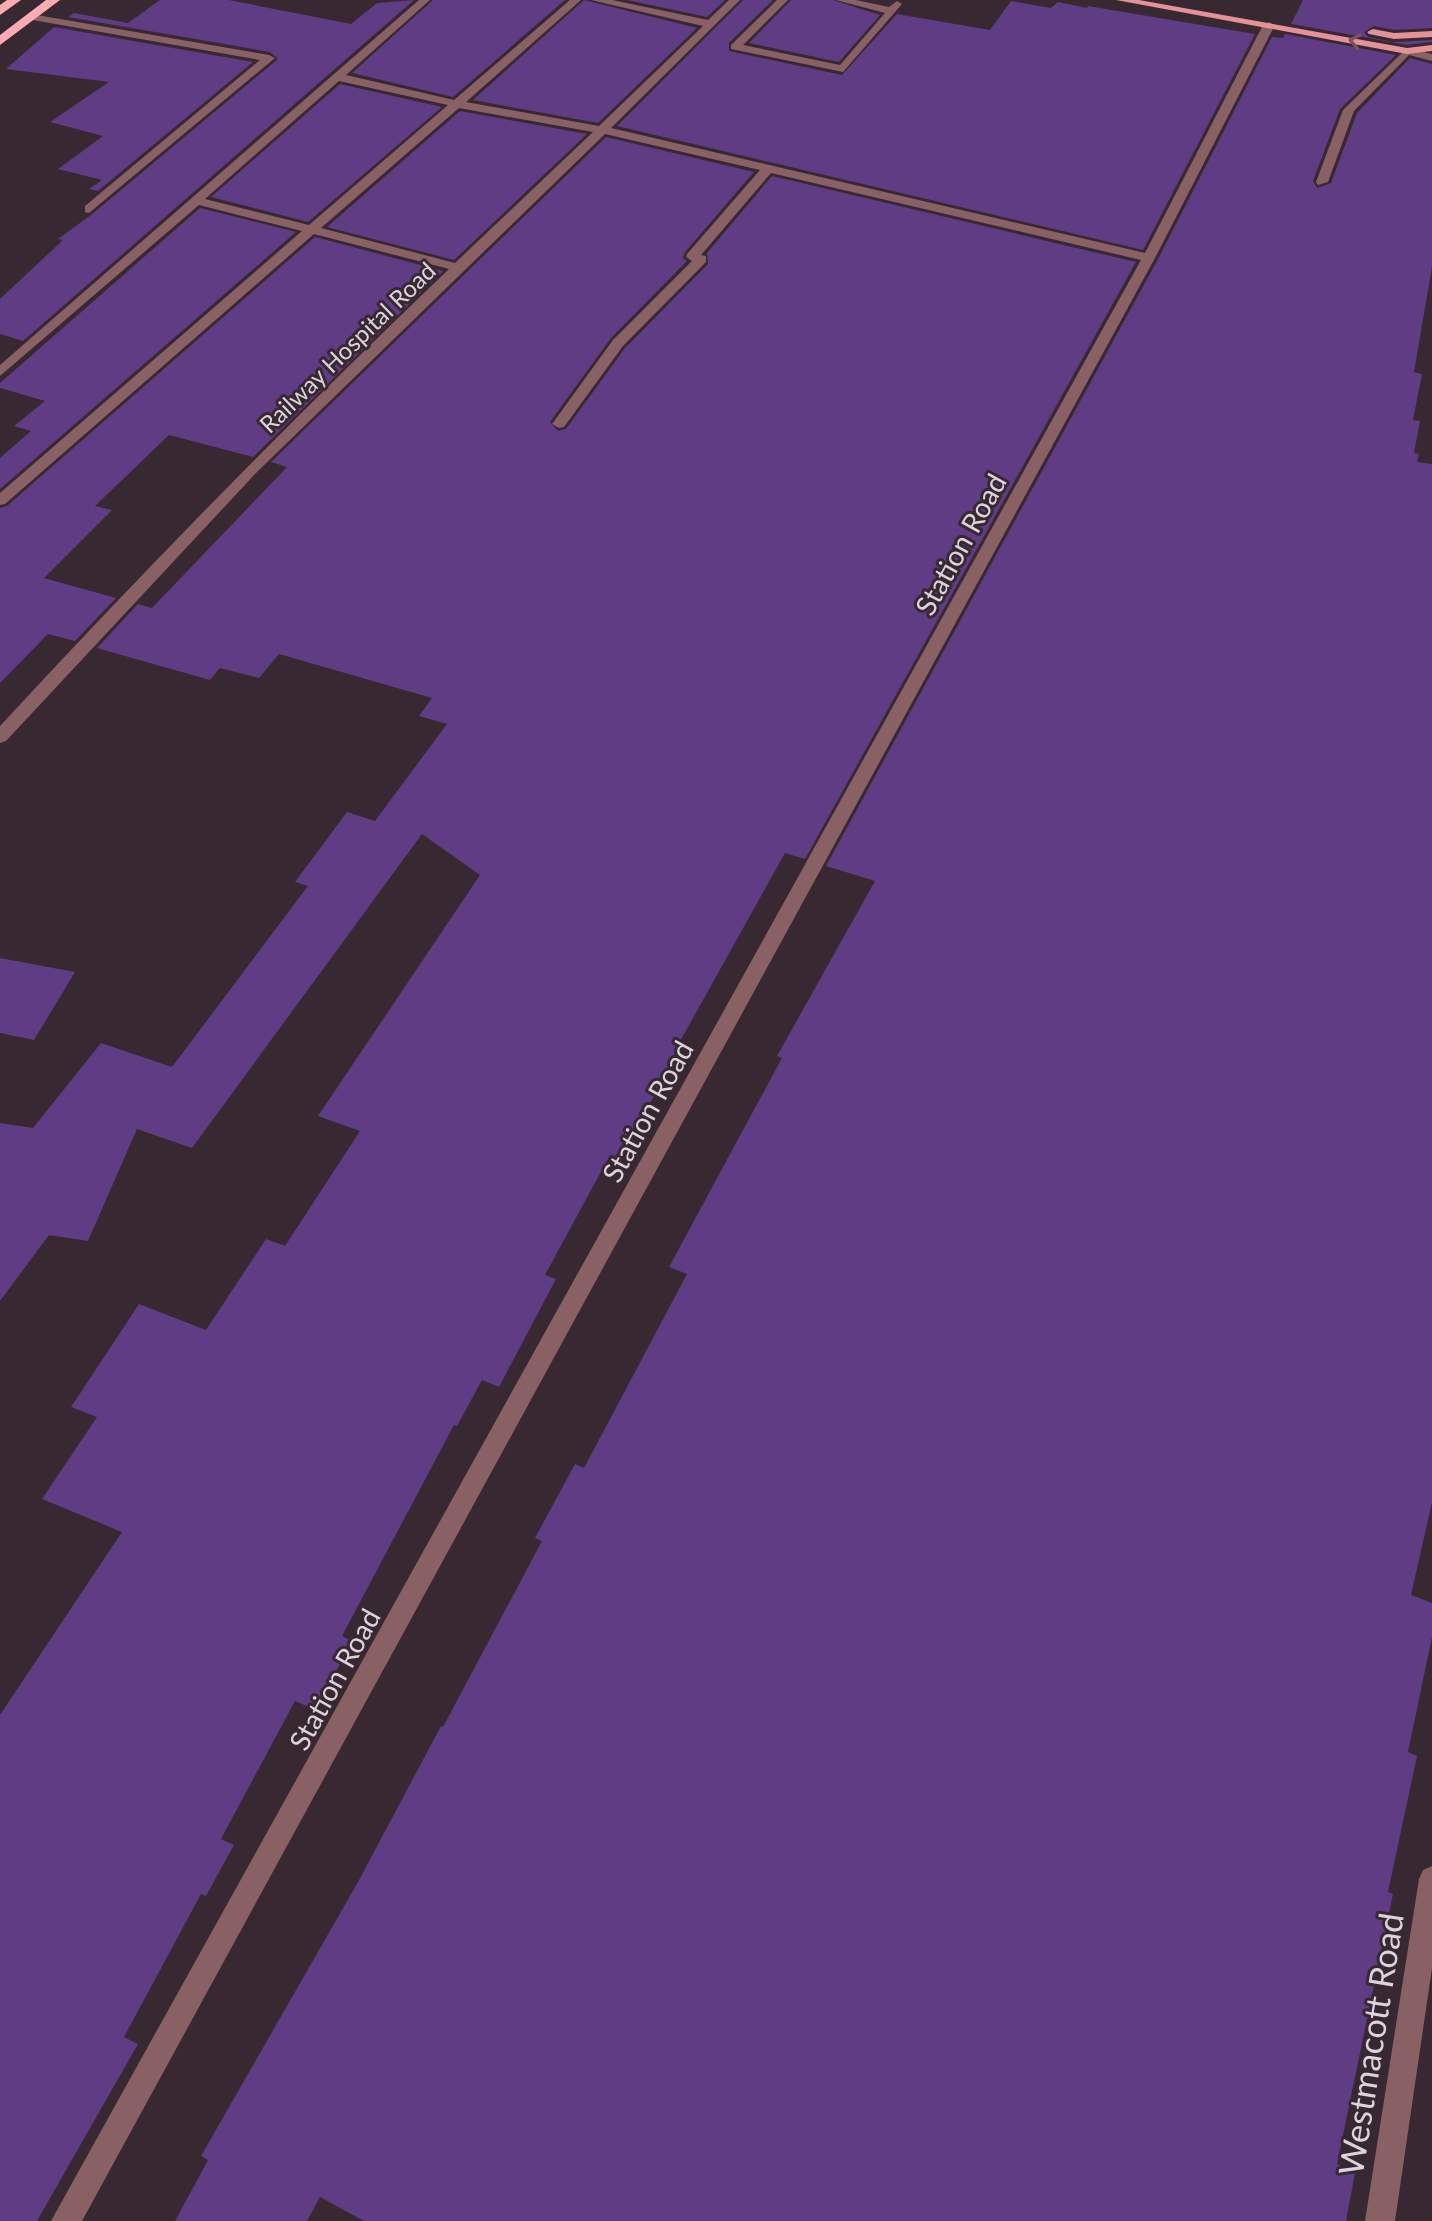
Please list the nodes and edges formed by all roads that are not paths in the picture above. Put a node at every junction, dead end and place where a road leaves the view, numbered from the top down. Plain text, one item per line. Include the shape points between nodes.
1 (15, 0) edge
2 (54, 0) edge
3 (425, 0) edge
4 (576, 0) edge
5 (596, 0) edge
6 (735, 0) edge
7 (783, 0) edge
8 (841, 0) edge
9 (901, 0) edge
10 (1121, 0) edge
11 (1196, 0) edge
12 (0, 11) edge
13 (892, 11) junction
14 (31, 17) junction
15 (711, 24) junction
16 (1269, 25) junction
17 (1432, 34) edge
18 (0, 41) edge
19 (1432, 48) edge
20 (1407, 51) junction
21 (1432, 58) edge
22 (337, 77) junction
23 (457, 104) junction
24 (604, 130) junction
25 (768, 169) junction
26 (1322, 182) dead end
27 (195, 200) junction
28 (89, 209) dead end
29 (311, 231) junction
30 (1149, 258) junction
31 (460, 268) junction
32 (0, 372) edge
33 (559, 424) dead end
34 (0, 501) edge
35 (0, 737) edge
36 (1432, 1879) edge
37 (66, 2221) edge
38 (1380, 2221) edge

1 - 12 highway
2 - 14 highway
3 - 22 street
4 - 23 street
5 - 15 street
6 - 15 street, Railway Hospital Road
7 - 13 street via 735,47 843,69
8 - 13 street
9 - 13 street
10 - 16 main road
11 - 17 main road via 1394,36
14 - 18 highway
14 - 28 street via 269,58
15 - 24 street, Railway Hospital Road
20 -> 16 main road
16 - 30 street, Station Road
19 - 20 main road
20 - 21 street
20 - 26 street via 1349,110
22 - 23 street
22 - 27 street
23 - 24 street
23 - 29 street
24 - 25 street
24 - 31 street, Railway Hospital Road
25 - 30 street
25 - 33 street via 692,257 701,259 618,343
27 - 29 street
27 - 32 street
29 - 31 street
29 - 34 street
30 - 37 street, Station Road
31 - 35 street, Railway Hospital Road via 165,558
36 - 38 street, Westmacott Road

